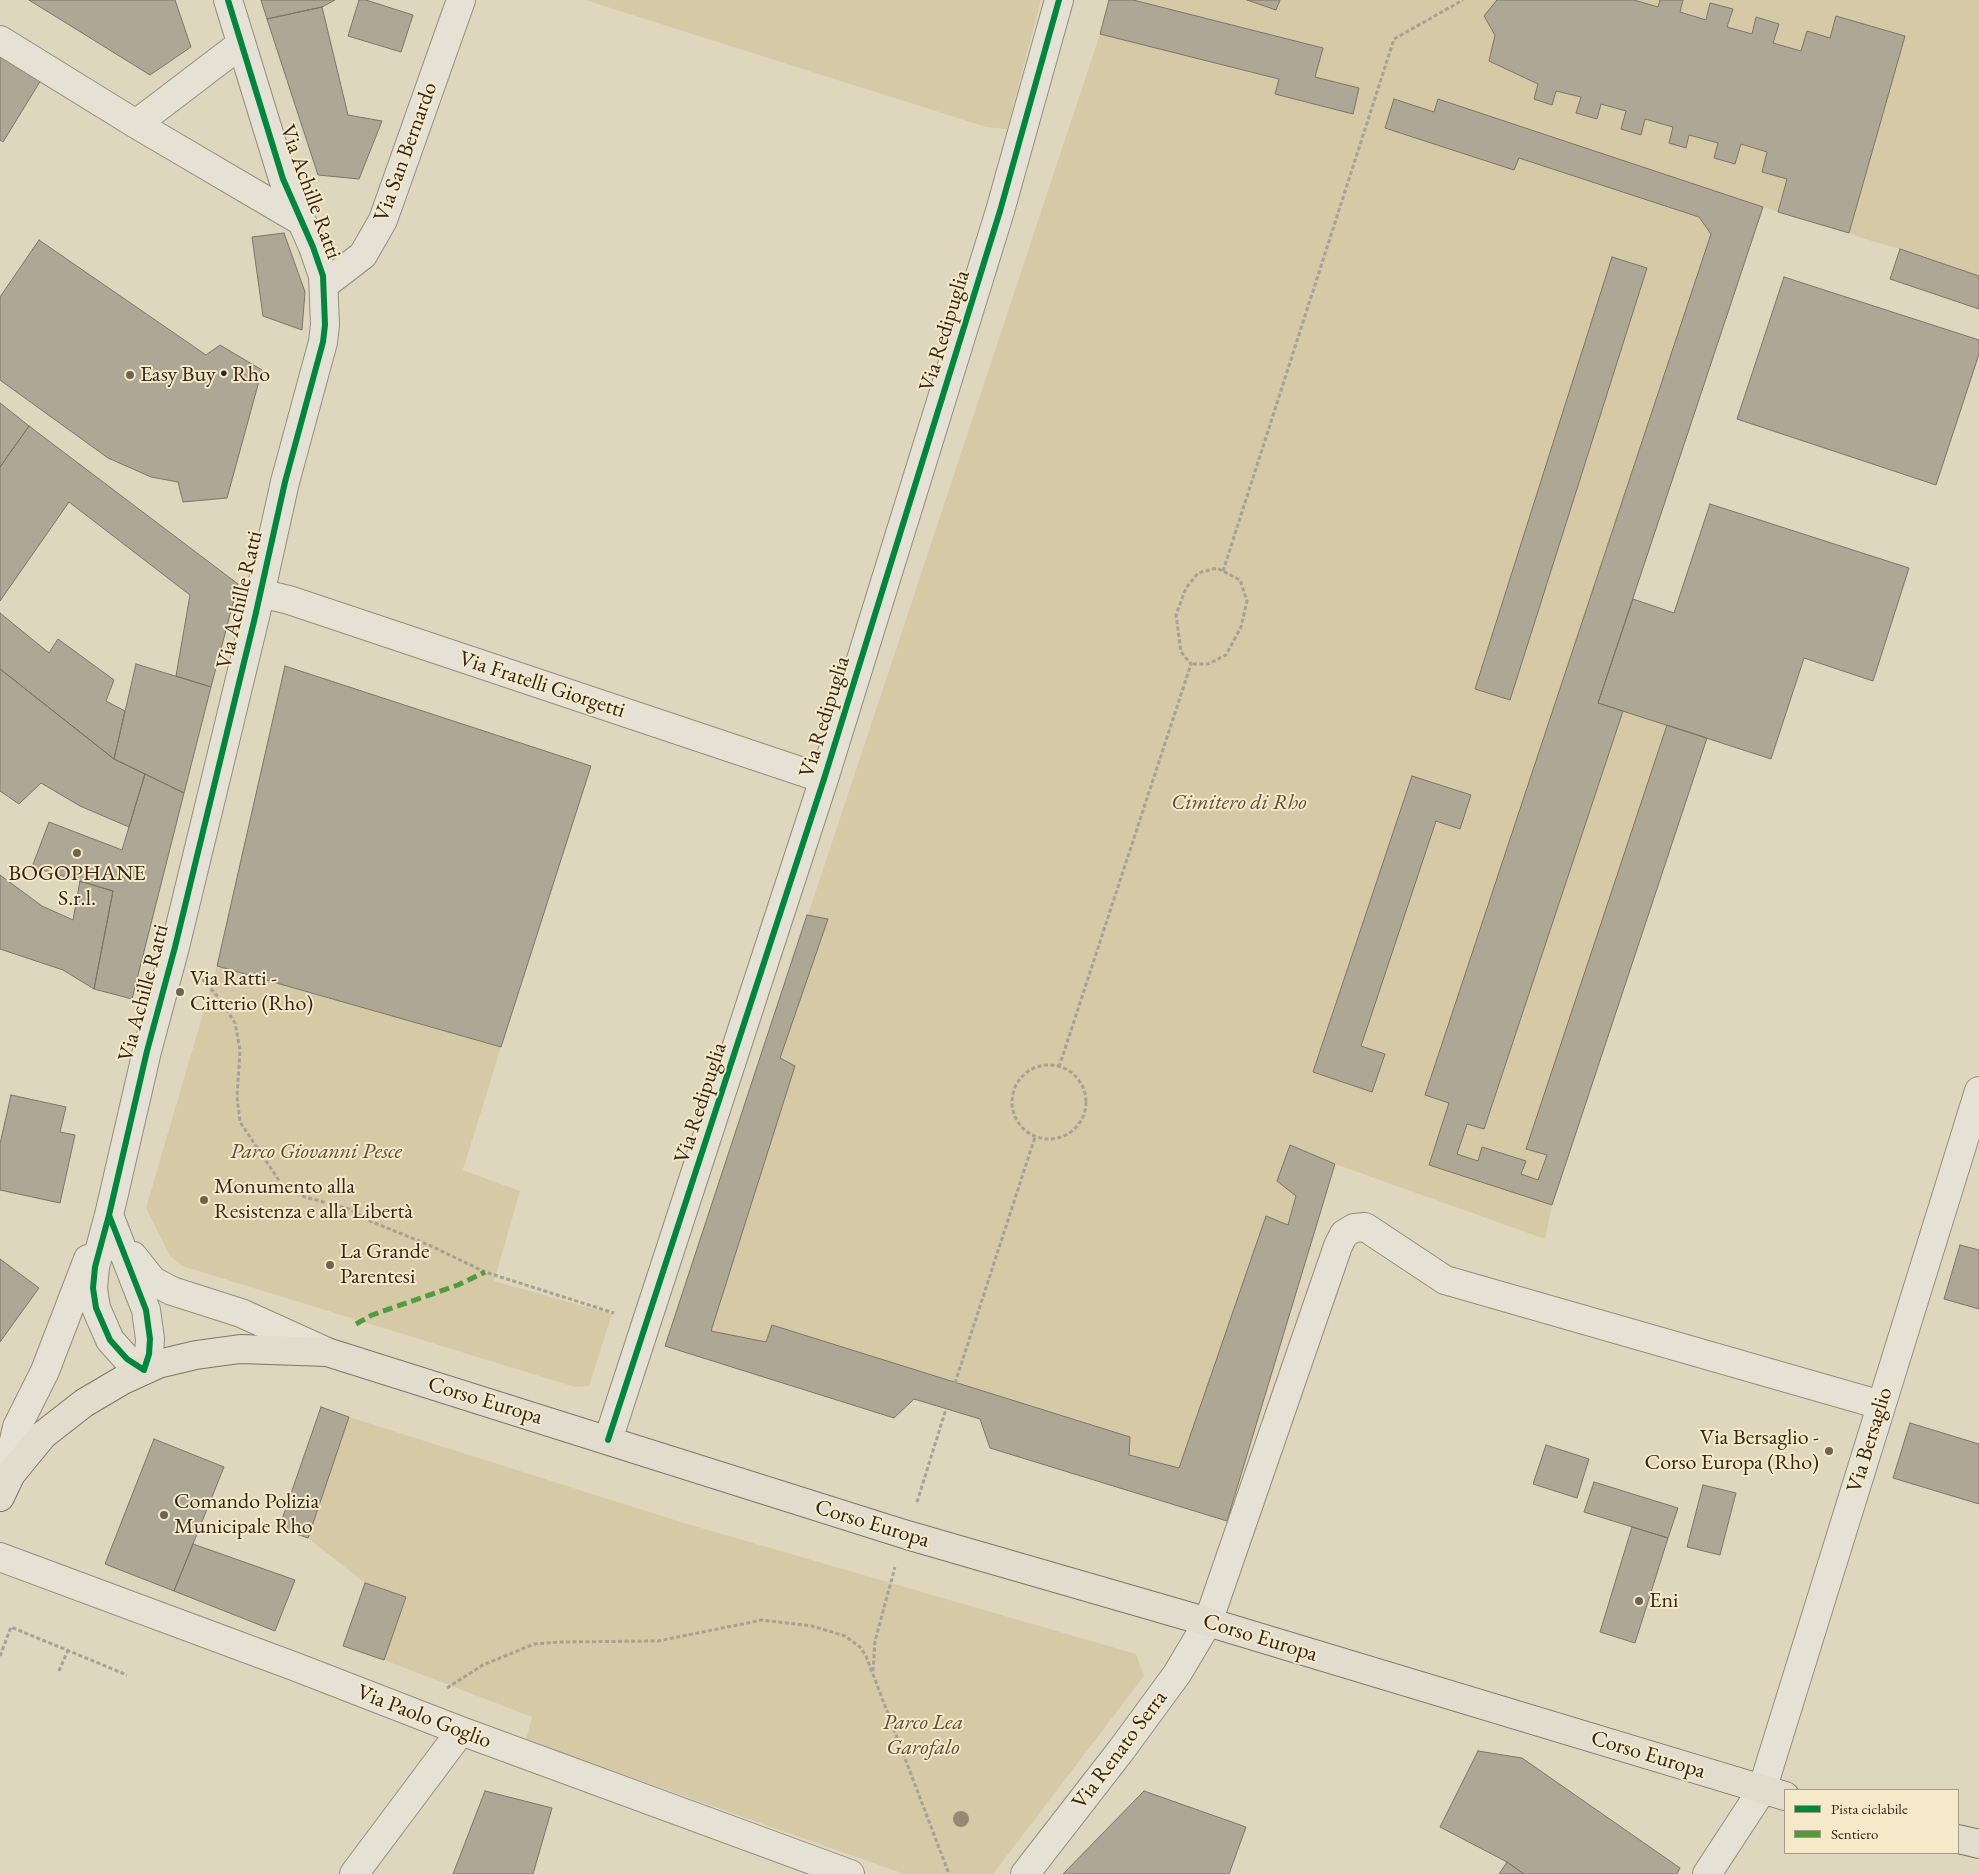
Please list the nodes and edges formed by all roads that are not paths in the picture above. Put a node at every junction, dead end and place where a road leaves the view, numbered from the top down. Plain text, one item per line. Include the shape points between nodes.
1 (228, 0) edge
2 (462, 0) edge
3 (1059, 0) edge
4 (0, 40) edge
5 (241, 44) junction
6 (136, 124) junction
7 (301, 221) junction
8 (324, 285) junction
9 (260, 593) junction
10 (824, 779) junction
11 (1979, 1091) edge
12 (109, 1215) junction
13 (327, 1352) junction
14 (144, 1370) junction
15 (1881, 1405) junction
16 (608, 1440) junction
17 (6, 1486) edge
18 (0, 1557) edge
19 (1208, 1622) junction
20 (461, 1731) junction
21 (1774, 1793) edge
22 (1959, 1839) edge
23 (1979, 1844) edge
24 (354, 1874) edge
25 (850, 1874) edge
26 (1025, 1874) edge
27 (1707, 1874) edge

1 - 5 street, Via Achille Ratti
2 - 8 street, Via San Bernardo via 383,220 363,255
3 - 10 street, Via Redipuglia via 1000,211
4 - 6 street
5 - 6 street
5 - 7 street, Via Achille Ratti via 283,179
6 - 7 street
7 - 8 street, Via Achille Ratti
8 - 9 street, Via Achille Ratti via 323,342
9 - 10 street, Via Fratelli Giorgetti
9 - 12 street, Via Achille Ratti via 175,947 146,1051
10 - 16 street, Via Redipuglia
11 - 15 street, Via Bersaglio
12 - 13 street via 136,1261 153,1280 172,1291 241,1313
12 - 14 street via 146,1310 150,1339
12 - 14 street, Via Achille Ratti via 95,1267 93,1288 96,1308 110,1340 127,1359
12 - 17 street, Via Achille Ratti via 87,1260 45,1371 17,1427
13 - 14 main road, Corso Europa via 240,1349 196,1355
13 - 16 main road, Corso Europa
14 - 17 main road, Corso Europa via 84,1403 43,1435
15 - 19 street, Via Renato Serra via 1445,1280 1365,1227 1354,1228 1344,1234 1338,1246
15 - 21 street, Via Bersaglio
16 - 19 main road, Corso Europa via 907,1535
18 - 20 street, Via Paolo Goglio
19 - 21 main road, Corso Europa
19 - 26 street, Via Renato Serra via 1161,1697
20 - 24 street
20 - 25 street, Via Paolo Goglio
21 - 27 street, Via Bersaglio
22 - 23 main road

